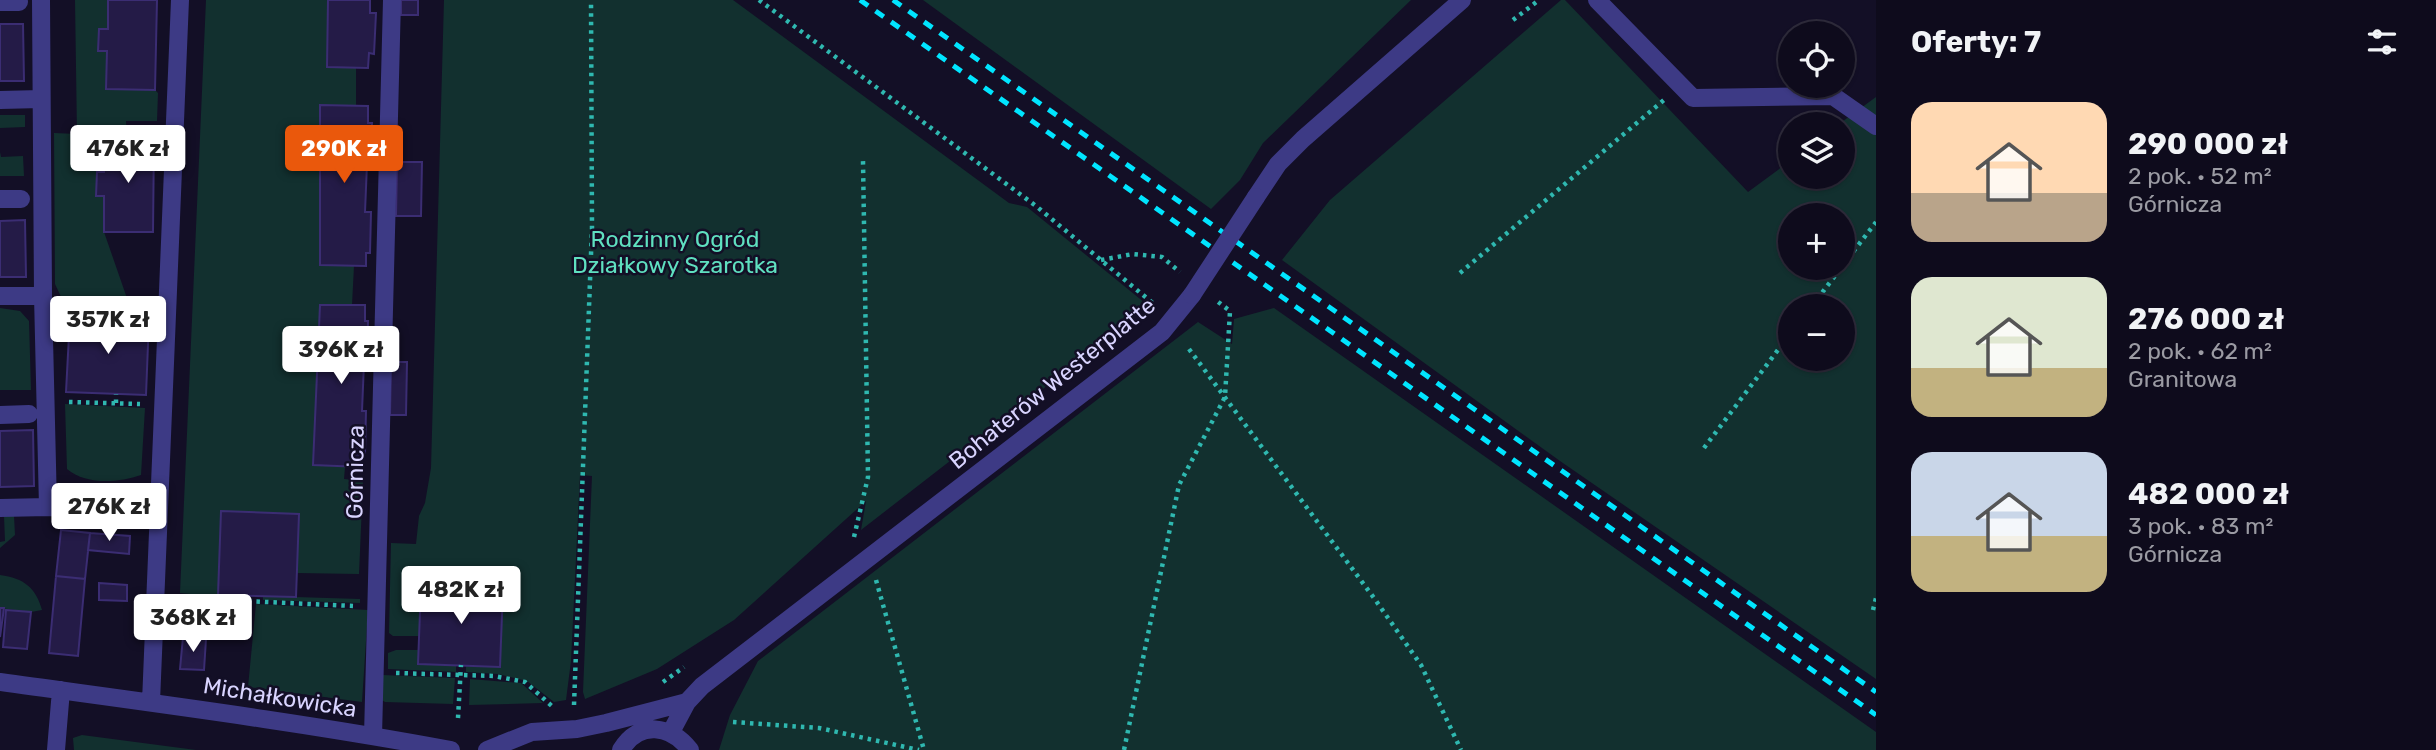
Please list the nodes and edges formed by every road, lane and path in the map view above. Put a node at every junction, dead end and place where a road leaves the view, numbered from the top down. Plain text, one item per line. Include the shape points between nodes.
1 (41, 0) edge
2 (180, 0) edge
3 (392, 0) edge
4 (592, 0) edge
5 (759, 0) edge
6 (1462, 0) edge
7 (1539, 0) edge
8 (1597, 0) edge
9 (0, 2) edge
10 (19, 2) dead end
11 (1514, 20) dead end
12 (1681, 86) junction
13 (41, 99) junction
14 (0, 100) edge
15 (1876, 126) edge
16 (863, 161) dead end
17 (0, 199) edge
18 (21, 199) dead end
19 (1876, 222) edge
20 (1855, 250) edge
21 (1101, 260) junction
22 (1181, 273) dead end
23 (1460, 273) dead end
24 (1832, 280) edge
25 (1821, 294) edge
26 (0, 296) edge
27 (43, 296) junction
28 (1210, 296) dead end
29 (1155, 306) dead end
30 (1189, 349) dead end
31 (1778, 350) edge
32 (116, 394) dead end
33 (1224, 397) junction
34 (45, 402) junction
35 (116, 403) junction
36 (152, 404) dead end
37 (29, 414) dead end
38 (0, 415) edge
39 (1704, 448) dead end
40 (48, 507) junction
41 (0, 508) edge
42 (159, 508) junction
43 (853, 541) dead end
44 (872, 569) dead end
45 (155, 597) junction
46 (1876, 598) edge
47 (363, 607) dead end
48 (1873, 610) dead end
49 (461, 665) dead end
50 (685, 666) dead end
51 (374, 672) junction
52 (460, 675) junction
53 (0, 682) edge
54 (658, 685) dead end
55 (61, 690) junction
56 (150, 702) junction
57 (687, 702) junction
58 (574, 713) dead end
59 (561, 714) dead end
60 (458, 718) dead end
61 (733, 722) dead end
62 (671, 732) junction
63 (373, 736) junction
64 (57, 750) edge
65 (451, 750) edge
66 (487, 750) edge
67 (621, 750) edge
68 (690, 750) edge
69 (919, 750) edge
70 (924, 750) edge
71 (1124, 750) edge
72 (1461, 750) edge

1 - 13 street
2 - 42 street
3 - 51 street, Górnicza
4 - 58 path via 592,228
5 - 21 path via 1036,206
6 - 57 street, Bohaterów Westerplatte, bridge via 1278,164 1192,295 1162,332
7 - 11 path
8 - 12 street
9 - 10 street
12 - 15 street via 1693,98 1833,96
12 - 23 path
13 - 14 street
13 - 27 street
16 - 43 path via 868,477
17 - 18 street
19 - 20 path
21 - 22 path via 1133,254 1162,257
21 - 29 path
24 - 25 path
26 - 27 street
27 - 34 street
28 - 33 path via 1230,311
30 - 33 path
31 - 39 path
32 - 35 path
33 - 71 path via 1179,485
33 - 72 path via 1420,665
34 - 35 path
34 - 40 street
35 - 36 path
37 - 38 street
40 - 41 street
40 - 42 street
42 - 45 street
44 - 70 path
45 - 47 path
45 - 56 street
46 - 48 path
49 - 52 path
50 - 54 path
51 - 52 path
51 - 63 street, Górnicza
52 - 59 path via 525,682
52 - 60 path
53 - 55 street, Michałkowicka
55 - 56 street, Michałkowicka
55 - 64 street
56 - 63 street, Michałkowicka
57 - 62 street, Bohaterów Westerplatte
57 - 66 street, Bohaterów Westerplatte via 577,729 532,732
61 - 69 path via 819,728
62 - 67 street via 645,730 632,736
62 - 68 street
63 - 65 street, Michałkowicka

